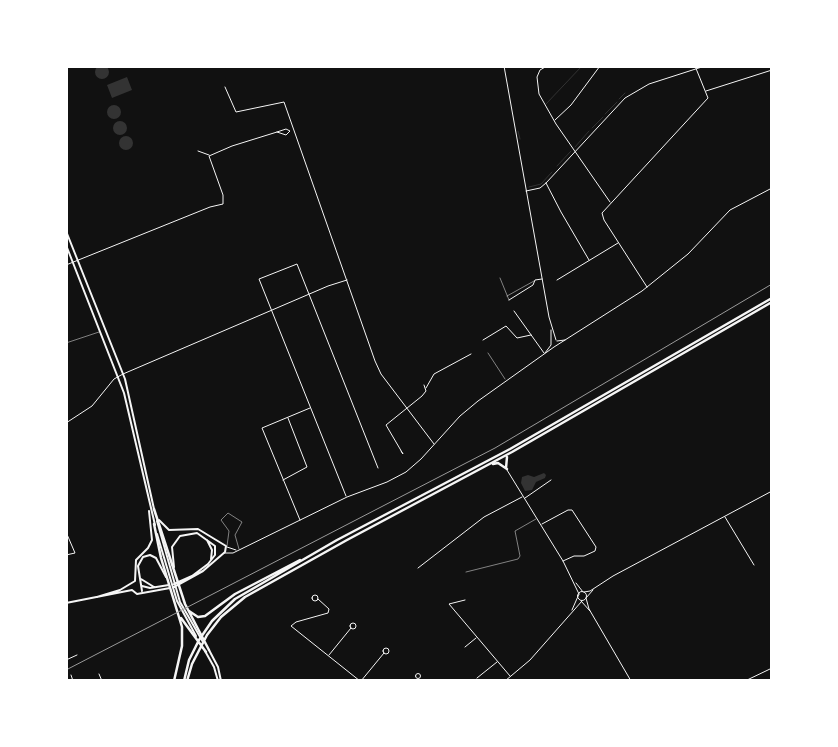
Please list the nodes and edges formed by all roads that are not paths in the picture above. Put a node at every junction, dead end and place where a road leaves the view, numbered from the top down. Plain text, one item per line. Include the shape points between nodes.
1 (504, 66) edge
2 (547, 66) edge
3 (600, 66) edge
4 (694, 66) edge
5 (705, 66) edge
6 (696, 69) junction
7 (772, 70) edge
8 (225, 86) dead end
9 (705, 91) junction
10 (554, 121) junction
11 (277, 132) dead end
12 (198, 151) dead end
13 (575, 152) junction
14 (210, 156) junction
15 (546, 183) junction
16 (772, 188) edge
17 (526, 191) junction
18 (610, 202) junction
19 (66, 231) edge
20 (619, 243) junction
21 (66, 245) edge
22 (589, 260) junction
23 (79, 261) junction
24 (73, 263) junction
25 (66, 265) edge
26 (500, 278) dead end
27 (542, 279) junction
28 (347, 280) junction
29 (535, 280) junction
30 (558, 280) dead end
31 (647, 287) junction
32 (308, 294) junction
33 (507, 296) junction
34 (772, 298) edge
35 (509, 300) joint
36 (772, 302) edge
37 (272, 309) junction
38 (514, 311) dead end
39 (551, 326) junction
40 (100, 331) junction
41 (531, 335) junction
42 (483, 340) dead end
43 (556, 340) junction
44 (565, 340) junction
45 (552, 341) junction
46 (66, 343) edge
47 (551, 344) junction
48 (558, 345) junction
49 (554, 347) junction
50 (488, 352) dead end
51 (471, 354) dead end
52 (544, 354) junction
53 (123, 374) junction
54 (118, 376) junction
55 (506, 380) junction
56 (424, 385) dead end
57 (426, 388) junction
58 (311, 408) junction
59 (407, 408) junction
60 (287, 418) junction
61 (66, 422) edge
62 (434, 444) junction
63 (402, 451) dead end
64 (512, 452) junction
65 (488, 465) junction
66 (378, 468) dead end
67 (507, 469) junction
68 (283, 480) junction
69 (551, 480) dead end
70 (772, 491) edge
71 (347, 497) junction
72 (524, 497) junction
73 (148, 504) junction
74 (154, 509) junction
75 (725, 516) junction
76 (537, 518) junction
77 (300, 521) junction
78 (154, 524) junction
79 (541, 524) junction
80 (67, 534) edge
81 (206, 538) junction
82 (220, 542) junction
83 (227, 547) junction
84 (215, 549) junction
85 (239, 550) junction
86 (222, 553) junction
87 (66, 555) edge
88 (308, 558) junction
89 (563, 561) junction
90 (210, 562) junction
91 (754, 565) dead end
92 (418, 568) dead end
93 (466, 572) dead end
94 (140, 578) junction
95 (176, 578) junction
96 (186, 581) junction
97 (574, 581) junction
98 (168, 582) junction
99 (133, 583) junction
100 (142, 585) junction
101 (158, 588) junction
102 (595, 588) junction
103 (132, 590) junction
104 (140, 592) junction
105 (584, 592) junction
106 (578, 594) junction
107 (97, 597) junction
108 (586, 598) junction
109 (318, 599) dead end
110 (465, 600) dead end
111 (581, 601) junction
112 (179, 603) junction
113 (66, 604) edge
114 (572, 611) junction
115 (593, 615) junction
116 (351, 628) dead end
117 (205, 633) junction
118 (477, 637) junction
119 (465, 647) dead end
120 (208, 651) junction
121 (384, 653) dead end
122 (77, 655) dead end
123 (328, 656) junction
124 (66, 660) edge
125 (497, 661) junction
126 (770, 669) dead end
127 (99, 674) dead end
128 (70, 675) dead end
129 (510, 677) junction
130 (416, 678) dead end
131 (477, 678) dead end
132 (187, 680) edge
133 (73, 681) edge
134 (102, 681) edge
135 (174, 681) edge
136 (219, 681) edge
137 (361, 681) edge
138 (414, 681) edge
139 (505, 681) edge
140 (631, 681) edge
141 (745, 681) edge

1 - 17 street
2 - 10 street via 538,73 537,88
3 - 10 street via 571,105
4 - 6 street
5 - 6 street
6 - 9 street
6 - 13 street via 644,87 625,98
7 - 9 street
8 - 28 street via 236,112 284,102
9 - 18 street via 708,98
10 - 13 street
11 - 14 street
12 - 14 street
13 - 15 street
13 - 18 street
14 - 23 street via 224,202 222,205
15 - 17 street
15 - 22 street
16 - 31 street via 730,210 688,254
17 - 27 street
18 - 20 street via 602,216
19 - 23 main road
20 - 22 street
20 - 31 street
21 - 24 main road
22 - 30 street
23 - 24 street
23 - 53 main road
24 - 25 street
24 - 40 main road
26 - 33 lane
27 - 29 street
27 - 39 street
28 - 32 street
28 - 59 street via 378,368
29 - 33 lane
29 - 35 street via 533,285
31 - 44 street
32 - 37 street
32 - 37 street via 297,264 259,279
32 - 66 street
33 - 35 lane
34 - 88 highway via 510,449
36 - 64 highway
37 - 53 street
37 - 58 street
38 - 41 street
39 - 43 street
39 - 45 street
40 - 46 lane
40 - 54 main road
41 - 42 street via 518,338 506,326
41 - 52 street
43 - 44 street
43 - 45 street
43 - 48 street
44 - 48 street
45 - 47 street
47 - 49 street
47 - 52 street
48 - 49 street
49 - 52 street
50 - 55 lane
51 - 57 street via 434,374
52 - 55 street
53 - 54 street
53 - 74 main road
54 - 61 street via 89,408
54 - 73 main road via 130,415
55 - 62 street via 467,410
56 - 57 street
57 - 59 street via 422,396
58 - 60 street
58 - 71 street
59 - 62 street
59 - 63 street via 386,425
60 - 68 street via 308,467
60 - 68 street via 262,428
62 - 71 street via 417,463 399,476
64 - 65 highway
64 - 67 highway via 505,459
65 - 67 highway via 498,463
65 - 117 highway via 244,598
67 - 72 street
68 - 77 street
69 - 72 street
70 - 75 street
71 - 77 street
72 - 76 street
72 - 92 street via 484,518
73 - 78 main road
73 - 99 main road via 153,536 148,548 136,560
74 - 82 main road via 166,529 174,532 198,529
74 - 95 highway
74 - 112 main road
75 - 91 street
75 - 102 street
76 - 79 street
76 - 93 lane via 515,531 518,559
77 - 85 street
78 - 98 highway
78 - 112 main road
79 - 89 street
79 - 89 street via 572,510 596,547 595,551 584,556
80 - 87 street via 75,553
81 - 84 main road
81 - 90 main road via 212,550
81 - 95 main road via 190,532 176,539 172,550
82 - 83 main road
82 - 84 main road
83 - 85 street
83 - 85 lane via 227,526 221,520 230,513 242,522 235,535
83 - 86 main road
84 - 86 main road
84 - 90 main road
85 - 86 street
86 - 96 main road via 203,571
88 - 112 highway via 235,594 205,616 192,615
88 - 117 highway via 235,600 218,614
89 - 97 street
90 - 96 main road
94 - 98 main road via 138,563 150,555 158,560
94 - 100 main road
94 - 101 main road
95 - 112 highway
96 - 101 main road
97 - 105 street
97 - 106 street
98 - 112 highway
99 - 100 main road
99 - 103 main road
99 - 107 main road
100 - 101 main road
100 - 104 main road
101 - 104 main road
102 - 105 street
102 - 108 street
103 - 104 main road
103 - 107 main road
105 - 106 street
105 - 108 street
106 - 111 street
106 - 114 street
107 - 113 main road
108 - 111 street
108 - 115 street
109 - 123 street via 329,609 328,613 291,626
110 - 118 street via 449,605
111 - 114 street
111 - 115 street
112 - 120 highway
112 - 120 highway via 188,630
112 - 135 highway via 183,639
114 - 129 street via 550,639
115 - 140 street
116 - 123 street
117 - 132 highway
117 - 132 highway via 195,648
118 - 119 street
118 - 125 street
120 - 136 main road via 218,667
121 - 137 street
122 - 124 street
123 - 137 street
125 - 129 street
125 - 131 street
126 - 141 street
127 - 134 street
128 - 133 street
129 - 139 street
130 - 138 street

